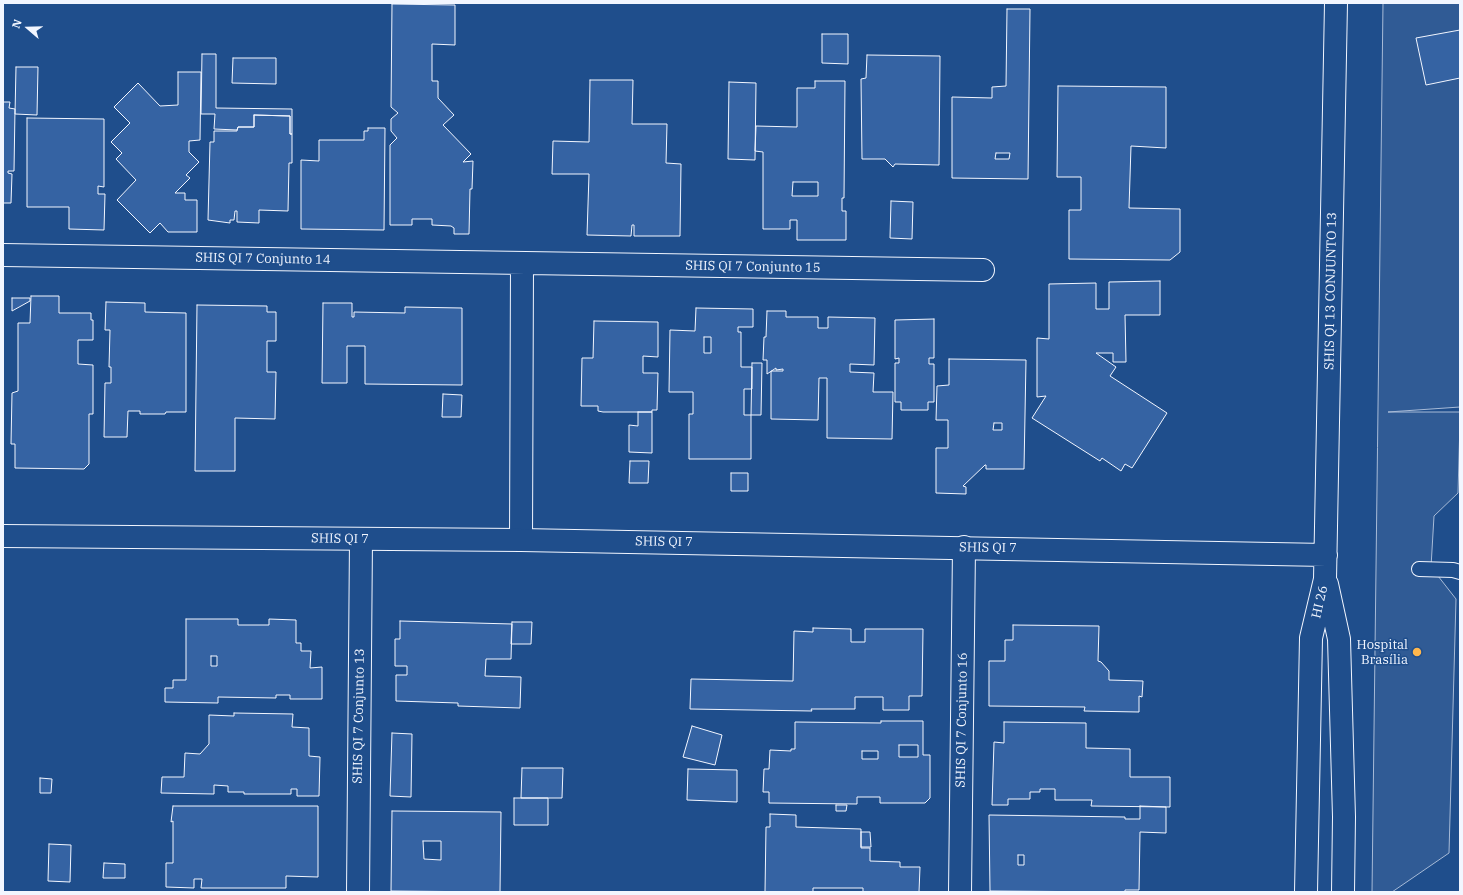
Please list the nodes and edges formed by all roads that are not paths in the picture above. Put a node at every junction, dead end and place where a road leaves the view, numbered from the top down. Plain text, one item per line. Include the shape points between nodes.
1 (1336, 3) edge
2 (3, 255) edge
3 (522, 264) junction
4 (983, 270) dead end
5 (3, 536) edge
6 (361, 539) junction
7 (521, 540) junction
8 (964, 547) junction
9 (1326, 555) junction
10 (1419, 569) dead end
11 (1460, 572) edge
12 (1325, 579) junction
13 (358, 892) edge
14 (960, 892) edge
15 (1306, 892) edge
16 (1343, 892) edge

1 - 9 street, SHIS QI 13 CONJUNTO 13
2 - 3 street, SHIS QI 7 Conjunto 14
3 - 4 street, SHIS QI 7 Conjunto 15
3 - 7 street
5 - 6 street, SHIS QI 7
6 - 7 street, SHIS QI 7
6 - 13 street, SHIS QI 7 Conjunto 13
7 - 8 street, SHIS QI 7
8 - 9 street, SHIS QI 7
8 - 14 street, SHIS QI 7 Conjunto 16
9 - 12 street, SHIS QI 13 CONJUNTO 13
10 - 11 lane
12 - 15 street, HI 26 via 1311,638
12 - 16 street, HI 26 via 1339,639 1344,817

